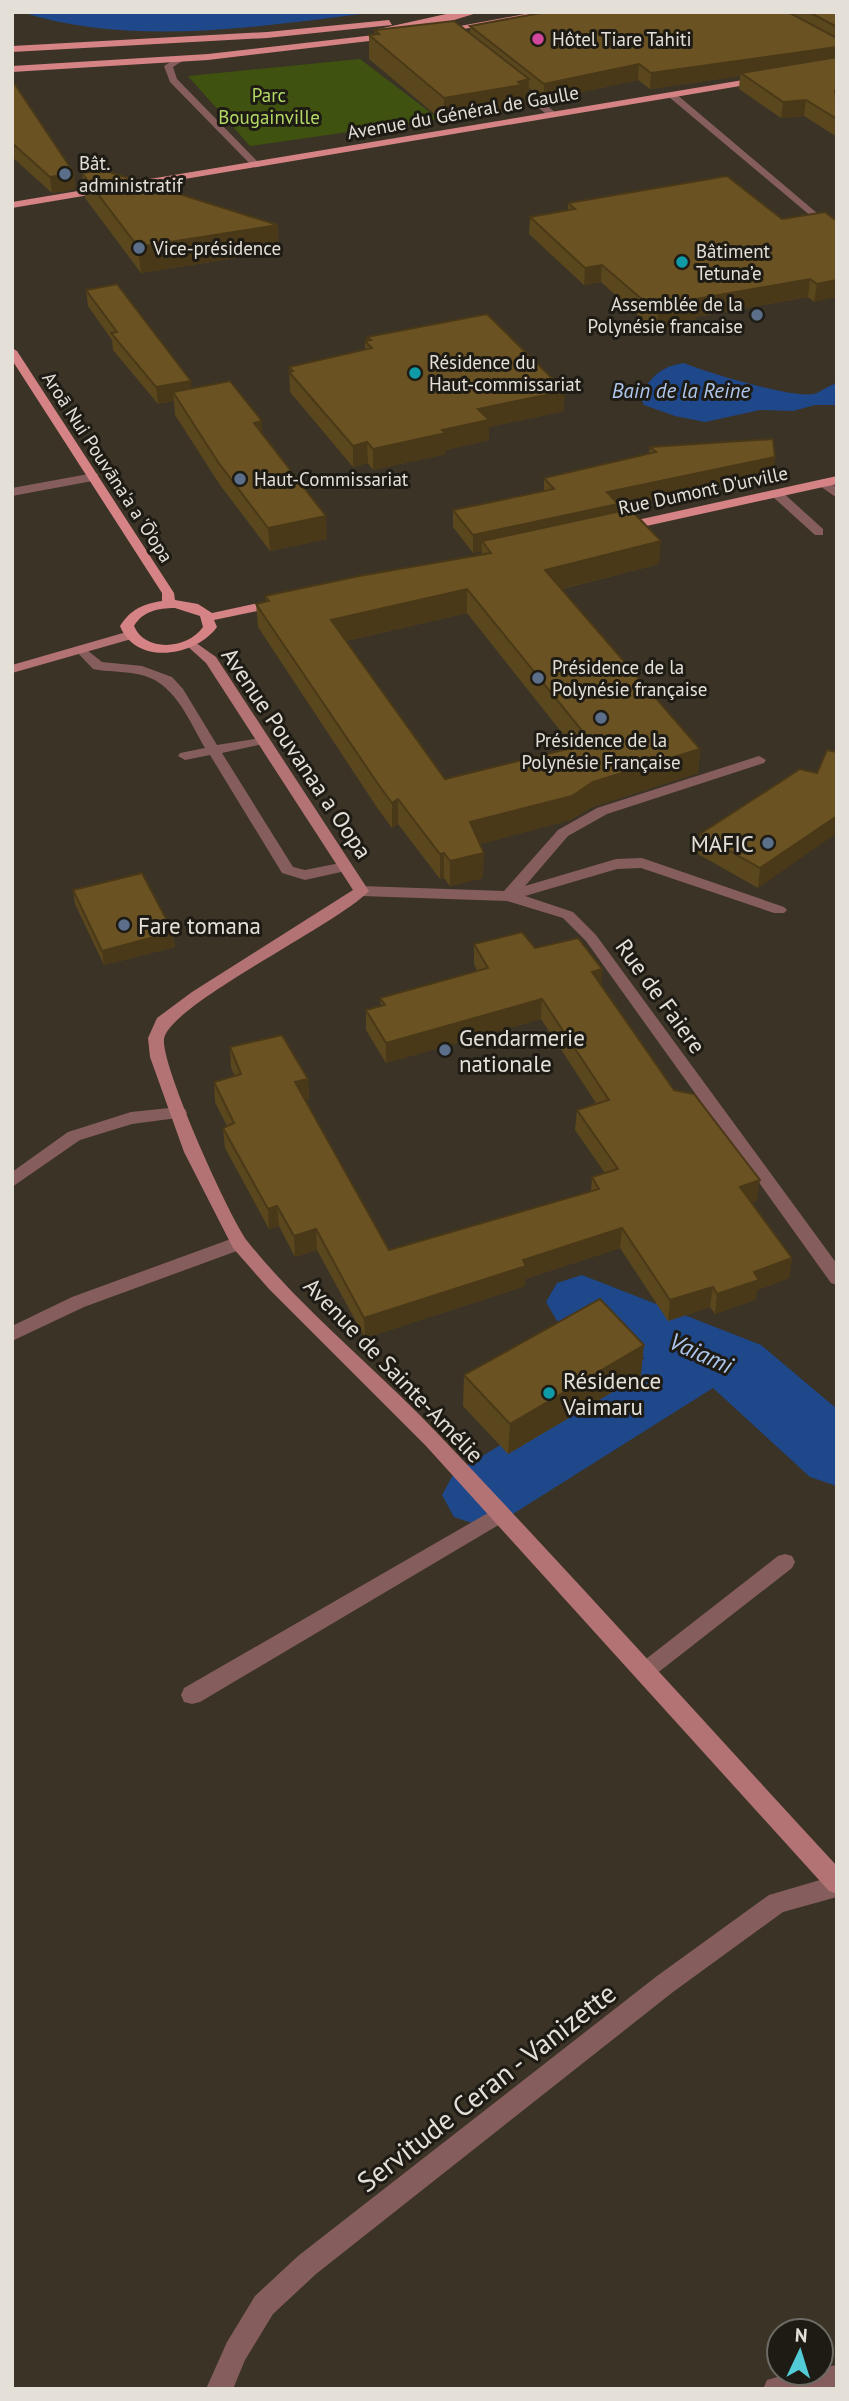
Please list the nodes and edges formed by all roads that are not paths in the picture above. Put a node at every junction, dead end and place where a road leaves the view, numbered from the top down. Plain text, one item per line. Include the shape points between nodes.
1 (476, 12) edge
2 (485, 12) edge
3 (553, 12) edge
4 (446, 30) junction
5 (455, 39) edge
6 (344, 42) junction
7 (12, 49) edge
8 (12, 58) edge
9 (180, 60) junction
10 (12, 67) edge
11 (776, 77) edge
12 (507, 78) edge
13 (673, 95) junction
14 (553, 115) junction
15 (256, 165) junction
16 (12, 205) edge
17 (837, 235) edge
18 (12, 351) edge
19 (94, 477) junction
20 (830, 482) edge
21 (12, 492) edge
22 (776, 493) junction
23 (837, 494) edge
24 (601, 532) edge
25 (819, 532) dead end
26 (295, 599) edge
27 (169, 604) junction
28 (209, 617) junction
29 (130, 635) junction
30 (192, 644) junction
31 (82, 650) junction
32 (12, 669) edge
33 (262, 740) junction
34 (214, 750) junction
35 (185, 756) dead end
36 (759, 760) dead end
37 (345, 867) junction
38 (361, 891) junction
39 (508, 896) junction
40 (779, 910) dead end
41 (179, 1113) junction
42 (12, 1181) edge
43 (239, 1243) junction
44 (837, 1278) edge
45 (12, 1334) edge
46 (500, 1514) junction
47 (785, 1562) dead end
48 (644, 1672) junction
49 (192, 1695) dead end
50 (837, 1884) edge
51 (837, 2378) edge
52 (219, 2389) edge
53 (776, 2389) edge

1 - 7 main road via 275,34
2 - 8 main road via 297,39
3 - 4 main road
4 - 5 street
4 - 6 main road
6 - 9 main road
6 - 10 main road
9 - 10 main road
9 - 15 street via 168,66 173,80
11 - 13 main road, Avenue du Général de Gaulle
12 - 14 street
13 - 14 main road, Avenue du Général de Gaulle
13 - 17 street
14 - 15 main road, Avenue du Général de Gaulle
15 - 16 main road, Avenue du Général de Gaulle
18 - 19 main road, Aroā Nui Pouvāna'a a 'Ō'opa
19 - 21 street
19 - 27 main road, Aroā Nui Pouvāna'a a 'Ō'opa via 168,593
20 - 22 main road, Rue Dumont D'urville
20 - 23 street
22 - 24 main road, Rue Dumont D'urville
22 - 25 street
26 - 28 main road
27 - 28 main road via 193,607
27 - 29 main road via 151,606 132,617 127,626
28 - 30 main road via 209,632
29 - 30 main road via 156,648
29 - 31 street
30 - 33 street, Avenue Pouvanaa a Oopa via 211,660
31 - 32 street
31 - 34 street via 98,666 142,670 167,680
33 - 34 street
33 - 37 street, Avenue Pouvanaa a Oopa
34 - 35 street
34 - 37 street via 287,870 305,875
36 - 39 street via 602,811 564,833
37 - 38 street, Avenue Pouvanaa a Oopa
38 - 39 street, Rue de Faiere
38 - 41 street, Avenue de Sainte-Amélie via 163,1022 156,1038 158,1057
39 - 40 street via 616,864 642,863
39 - 44 street, Rue de Faiere via 568,915 591,937
41 - 42 street via 131,1118 74,1136
41 - 43 street, Avenue de Sainte-Amélie via 192,1152
43 - 45 street via 103,1293
43 - 46 street, Avenue de Sainte-Amélie
46 - 48 street, Avenue de Sainte-Amélie
46 - 49 street
47 - 48 street
48 - 50 street, Avenue de Sainte-Amélie
50 - 52 street, Servitude Ceran - Vanizette via 778,1903 664,1984 307,2265 264,2305
51 - 53 street

